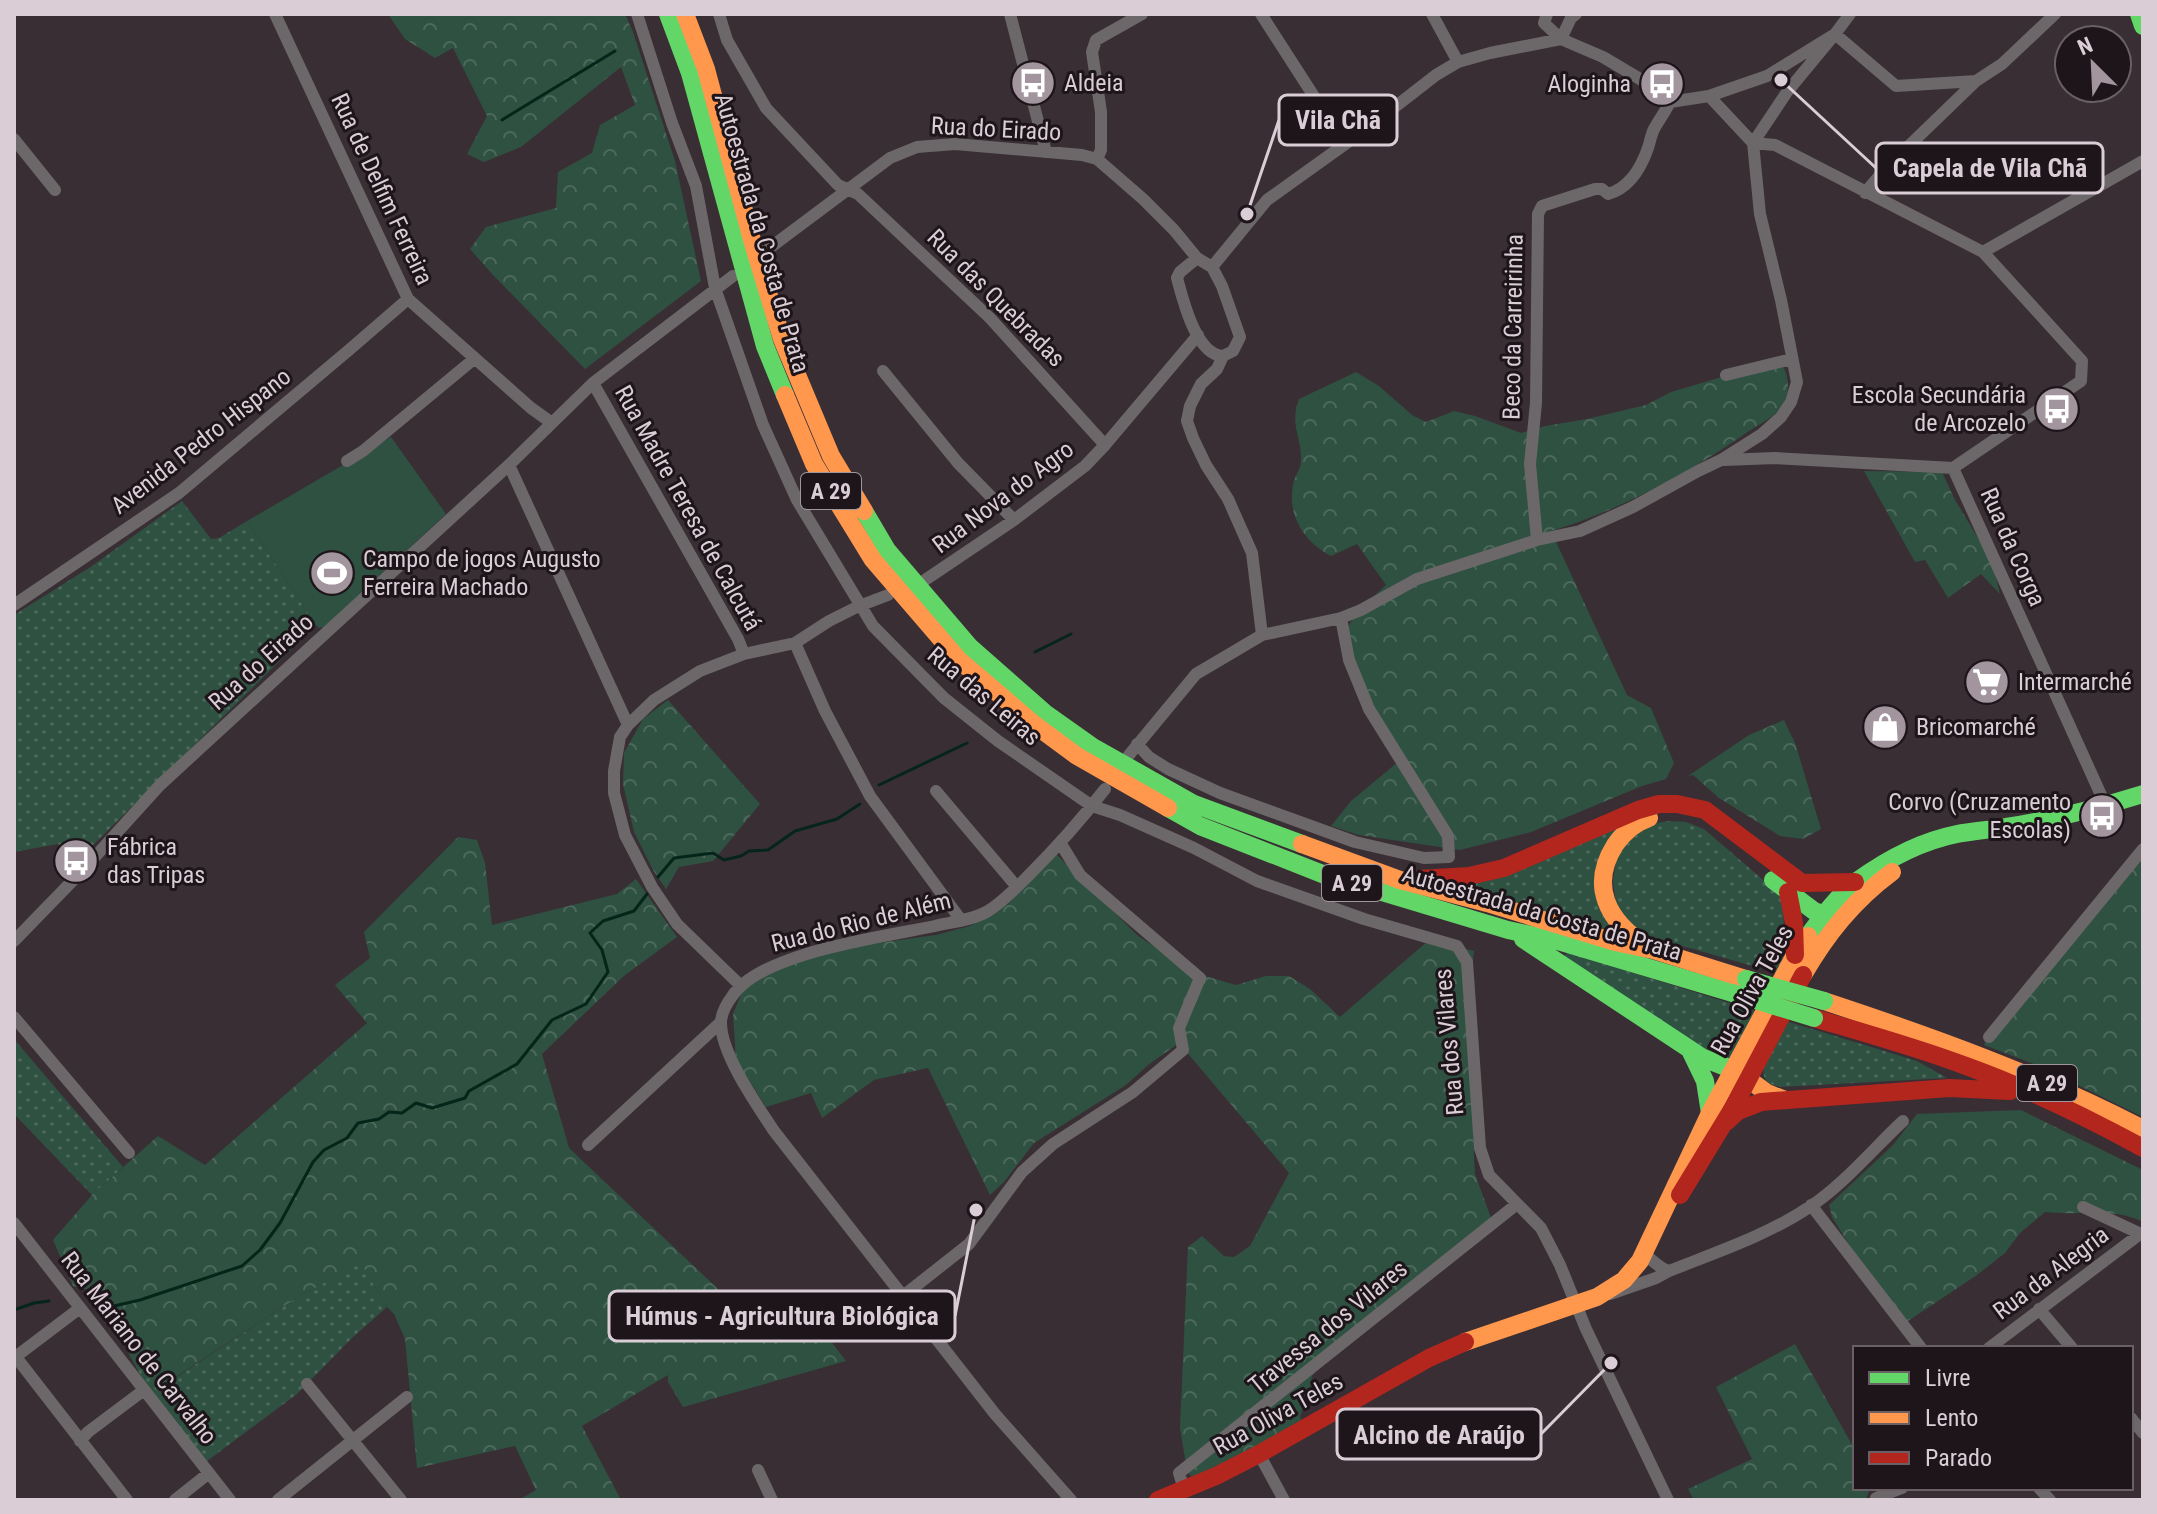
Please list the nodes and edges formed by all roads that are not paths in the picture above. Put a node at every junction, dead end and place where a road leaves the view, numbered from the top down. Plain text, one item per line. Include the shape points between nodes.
1 (275, 14) edge
2 (637, 14) edge
3 (668, 14) edge
4 (685, 14) edge
5 (719, 14) edge
6 (1010, 14) edge
7 (1142, 14) edge
8 (1261, 14) edge
9 (1432, 14) edge
10 (1547, 14) edge
11 (1576, 14) edge
12 (1850, 14) edge
13 (2055, 14) edge
14 (2139, 14) edge
15 (2143, 26) edge
16 (1835, 34) junction
17 (1561, 39) junction
18 (1458, 62) junction
19 (1976, 81) junction
20 (1709, 96) junction
21 (1670, 102) junction
22 (1354, 137) junction
23 (14, 139) edge
24 (1753, 143) junction
25 (1046, 152) junction
26 (1097, 159) junction
27 (2143, 161) edge
28 (55, 190) dead end
29 (849, 190) junction
30 (1865, 193) junction
31 (767, 250) dead end
32 (1983, 252) junction
33 (1197, 258) junction
34 (1212, 267) junction
35 (733, 276) dead end
36 (715, 288) junction
37 (408, 299) junction
38 (1198, 335) junction
39 (1223, 356) junction
40 (474, 359) junction
41 (1792, 359) junction
42 (883, 371) dead end
43 (1726, 375) dead end
44 (593, 383) junction
45 (552, 423) junction
46 (1762, 434) junction
47 (1105, 445) junction
48 (1775, 458) junction
49 (1721, 460) junction
50 (347, 461) dead end
51 (509, 465) junction
52 (1953, 468) junction
53 (1014, 520) junction
54 (1537, 540) junction
55 (925, 580) dead end
56 (888, 595) dead end
57 (14, 605) edge
58 (859, 606) junction
59 (1341, 618) junction
60 (1262, 635) junction
61 (795, 643) junction
62 (744, 654) junction
63 (628, 725) junction
64 (1105, 789) dead end
65 (936, 791) dead end
66 (2143, 794) edge
67 (1092, 806) junction
68 (2106, 806) junction
69 (2007, 827) junction
70 (1061, 844) junction
71 (2143, 849) edge
72 (1400, 880) junction
73 (1855, 882) junction
74 (1017, 887) junction
75 (1795, 887) junction
76 (1845, 912) junction
77 (1824, 914) junction
78 (961, 920) junction
79 (1508, 930) junction
80 (1825, 937) junction
81 (14, 941) edge
82 (1653, 950) junction
83 (1795, 955) junction
84 (740, 985) junction
85 (1740, 986) junction
86 (14, 1017) edge
87 (721, 1022) junction
88 (1989, 1037) dead end
89 (1756, 1046) junction
90 (1688, 1047) junction
91 (1743, 1071) junction
92 (2029, 1092) junction
93 (1785, 1100) junction
94 (1718, 1118) junction
95 (1903, 1121) dead end
96 (2143, 1129) edge
97 (588, 1145) dead end
98 (2143, 1148) edge
99 (129, 1153) dead end
100 (1517, 1204) junction
101 (1811, 1205) junction
102 (2083, 1207) dead end
103 (14, 1223) edge
104 (2141, 1234) edge
105 (1641, 1259) junction
106 (1664, 1273) junction
107 (903, 1296) junction
108 (1597, 1297) junction
109 (1577, 1305) junction
110 (80, 1308) junction
111 (2039, 1309) junction
112 (1918, 1346) edge
113 (1992, 1346) edge
114 (2070, 1346) edge
115 (16, 1360) edge
116 (307, 1384) dead end
117 (144, 1390) junction
118 (407, 1397) dead end
119 (352, 1439) junction
120 (80, 1441) junction
121 (1259, 1454) junction
122 (758, 1470) dead end
123 (209, 1473) junction
124 (1184, 1489) junction
125 (127, 1500) edge
126 (175, 1500) edge
127 (230, 1500) edge
128 (278, 1500) edge
129 (401, 1500) edge
130 (772, 1500) edge
131 (1071, 1500) edge
132 (1158, 1500) edge
133 (1284, 1500) edge
134 (1668, 1500) edge

1 - 37 street, Rua de Delfim Ferreira
2 - 36 street, Rua das Leiras via 696,186
3 - 79 main road, Autoestrada da Costa de Prata / A 29 via 690,73 765,346 814,464 873,560 959,660 1077,756 1200,826 1325,875
4 - 72 main road, Autoestrada da Costa de Prata / A 29 via 706,69 782,339 831,456 887,550 970,647 1093,747 1194,804
5 - 29 street, Rua das Quebradas via 727,40 766,108 838,185
6 - 25 street
7 - 26 street via 1096,40 1092,52 1101,112
8 - 22 street via 1317,101
9 - 18 street
10 - 17 street via 1544,23
11 - 17 street
12 - 16 street
13 - 19 street
14 - 15 main road
16 - 19 street via 1896,86
16 - 20 street via 1767,76
16 - 24 street
17 - 18 street
17 - 21 street via 1603,57
18 - 22 street
19 - 30 street
20 - 21 street
20 - 24 street
21 - 54 street, Beco da Carreirinha via 1639,170 1627,184 1616,192 1595,189 1542,206 1538,214 1536,403 1530,464
22 - 34 street via 1267,200
23 - 28 street
24 - 30 street via 1775,145
24 - 41 street via 1760,214
25 - 26 street, Rua do Eirado
25 - 29 street, Rua do Eirado via 955,144 917,147 890,158
26 - 33 street
27 - 32 street
29 - 31 street, Rua do Eirado
29 - 47 street, Rua das Quebradas via 990,318
30 - 32 street
32 - 52 street via 2082,361 2081,381
33 - 34 street
33 - 38 street via 1177,278
34 - 39 street via 1240,337 1233,351
35 - 36 street, Rua do Eirado
36 - 44 street, Rua do Eirado
36 - 58 street, Rua das Leiras via 777,460
37 - 40 street, Rua de Delfim Ferreira
37 - 57 street, Avenida Pedro Hispano via 179,493
38 - 39 street via 1204,347
38 - 47 street, Rua Nova do Agro
39 - 60 street via 1201,384 1187,421 1252,553
40 - 45 street, Rua de Delfim Ferreira
40 - 50 street
41 - 43 street
41 - 46 street via 1797,382 1791,402
42 - 53 street via 958,463
44 - 45 street, Rua do Eirado
44 - 62 street, Rua Madre Teresa de Calcutá
45 - 51 street, Rua do Eirado
46 - 48 street
46 - 49 street
47 - 53 street, Rua Nova do Agro
48 - 49 street, Rua da Corga
48 - 52 street, Rua da Corga
49 - 54 street via 1580,531
51 - 63 street
51 - 81 street, Rua do Eirado via 160,785
52 - 68 street, Rua da Corga
53 - 55 street, Rua Nova do Agro
54 - 59 street via 1417,579
56 - 58 street
58 - 61 street
58 - 67 street, Rua das Leiras via 944,698
59 - 60 street
59 - 60 street via 1349,660 1369,709 1448,836 1449,857 1424,858 1340,837 1220,793 1133,750 1196,674
61 - 62 street
61 - 78 street via 870,796
62 - 63 street via 700,671 654,700
63 - 84 street via 620,737 614,771 625,835 677,924
64 - 67 street, Rua do Rio de Além
65 - 74 street
66 - 68 main road, Rua Oliva Teles
67 - 70 street, Rua do Rio de Além
67 - 100 street, Rua dos Vilares via 1257,881 1457,946 1467,962 1480,1148 1489,1175
68 - 69 main road, Rua Oliva Teles
69 - 73 main road, Rua Oliva Teles via 1930,842
69 - 76 main road, Rua Oliva Teles via 1908,863 1875,883
70 - 74 street, Rua do Rio de Além
70 - 107 street via 1080,875 1200,978 1179,1028 1183,1050 1133,1092 1042,1153 969,1244
71 - 88 street
72 - 75 main road via 1504,868 1638,810 1677,804 1705,810
72 - 82 main road, Autoestrada da Costa de Prata / A 29
73 - 75 main road
73 - 77 main road, Rua Oliva Teles
74 - 78 street, Rua do Rio de Além via 986,912
75 - 77 main road via 1814,911
75 - 82 main road via 1704,822 1660,815 1640,820 1612,847 1602,886 1619,925
75 - 83 main road
76 - 77 main road
76 - 80 main road, Rua Oliva Teles
77 - 80 main road
77 - 83 main road, Rua Oliva Teles
78 - 84 street, Rua do Rio de Além via 809,953 764,969
79 - 85 main road, Autoestrada da Costa de Prata / A 29
79 - 90 main road
80 - 89 main road, Rua Oliva Teles
82 - 85 main road, Autoestrada da Costa de Prata / A 29
83 - 89 main road, Rua Oliva Teles
84 - 87 street
85 - 92 main road, Autoestrada da Costa de Prata / A 29, bridge via 1814,1018 1943,1058
85 - 96 main road, Autoestrada da Costa de Prata / A 29, bridge via 1824,1001 1948,1042
86 - 99 street
87 - 97 street
87 - 107 street via 726,1047 774,1131
89 - 91 main road, Rua Oliva Teles
90 - 91 main road via 1703,1058
90 - 94 main road via 1706,1076
91 - 93 main road via 1767,1093
91 - 94 main road, Rua Oliva Teles
92 - 93 main road via 1949,1088
92 - 98 main road, Autoestrada da Costa de Prata / A 29
93 - 94 main road via 1761,1102
94 - 105 main road, Rua Oliva Teles via 1683,1168
95 - 101 street, Rua Oliva Teles
100 - 109 street, Rua dos Vilares via 1541,1228
100 - 124 street, Travessa dos Vilares via 1179,1473
101 - 106 street, Rua Oliva Teles via 1764,1233
101 - 112 street
102 - 104 street, Rua da Alegria
103 - 110 street, Rua Mariano de Carvalho
104 - 111 street, Rua da Alegria
105 - 106 street via 1650,1272
105 - 108 main road, Rua Oliva Teles via 1624,1280
106 - 108 street, Rua Oliva Teles
107 - 131 street
108 - 109 main road, Rua Oliva Teles
109 - 121 main road, Rua Oliva Teles via 1461,1343
109 - 134 street, Rua dos Vilares
110 - 115 street
110 - 117 street, Rua Mariano de Carvalho
111 - 113 street, Rua da Alegria
111 - 114 street
115 - 120 street
116 - 119 street
117 - 120 street
117 - 123 street, Rua Mariano de Carvalho
118 - 119 street
119 - 128 street
119 - 129 street
120 - 125 street
121 - 124 main road, Rua Oliva Teles
121 - 133 street
122 - 130 street
123 - 126 street
123 - 127 street, Rua Mariano de Carvalho
124 - 132 main road, Rua Oliva Teles

